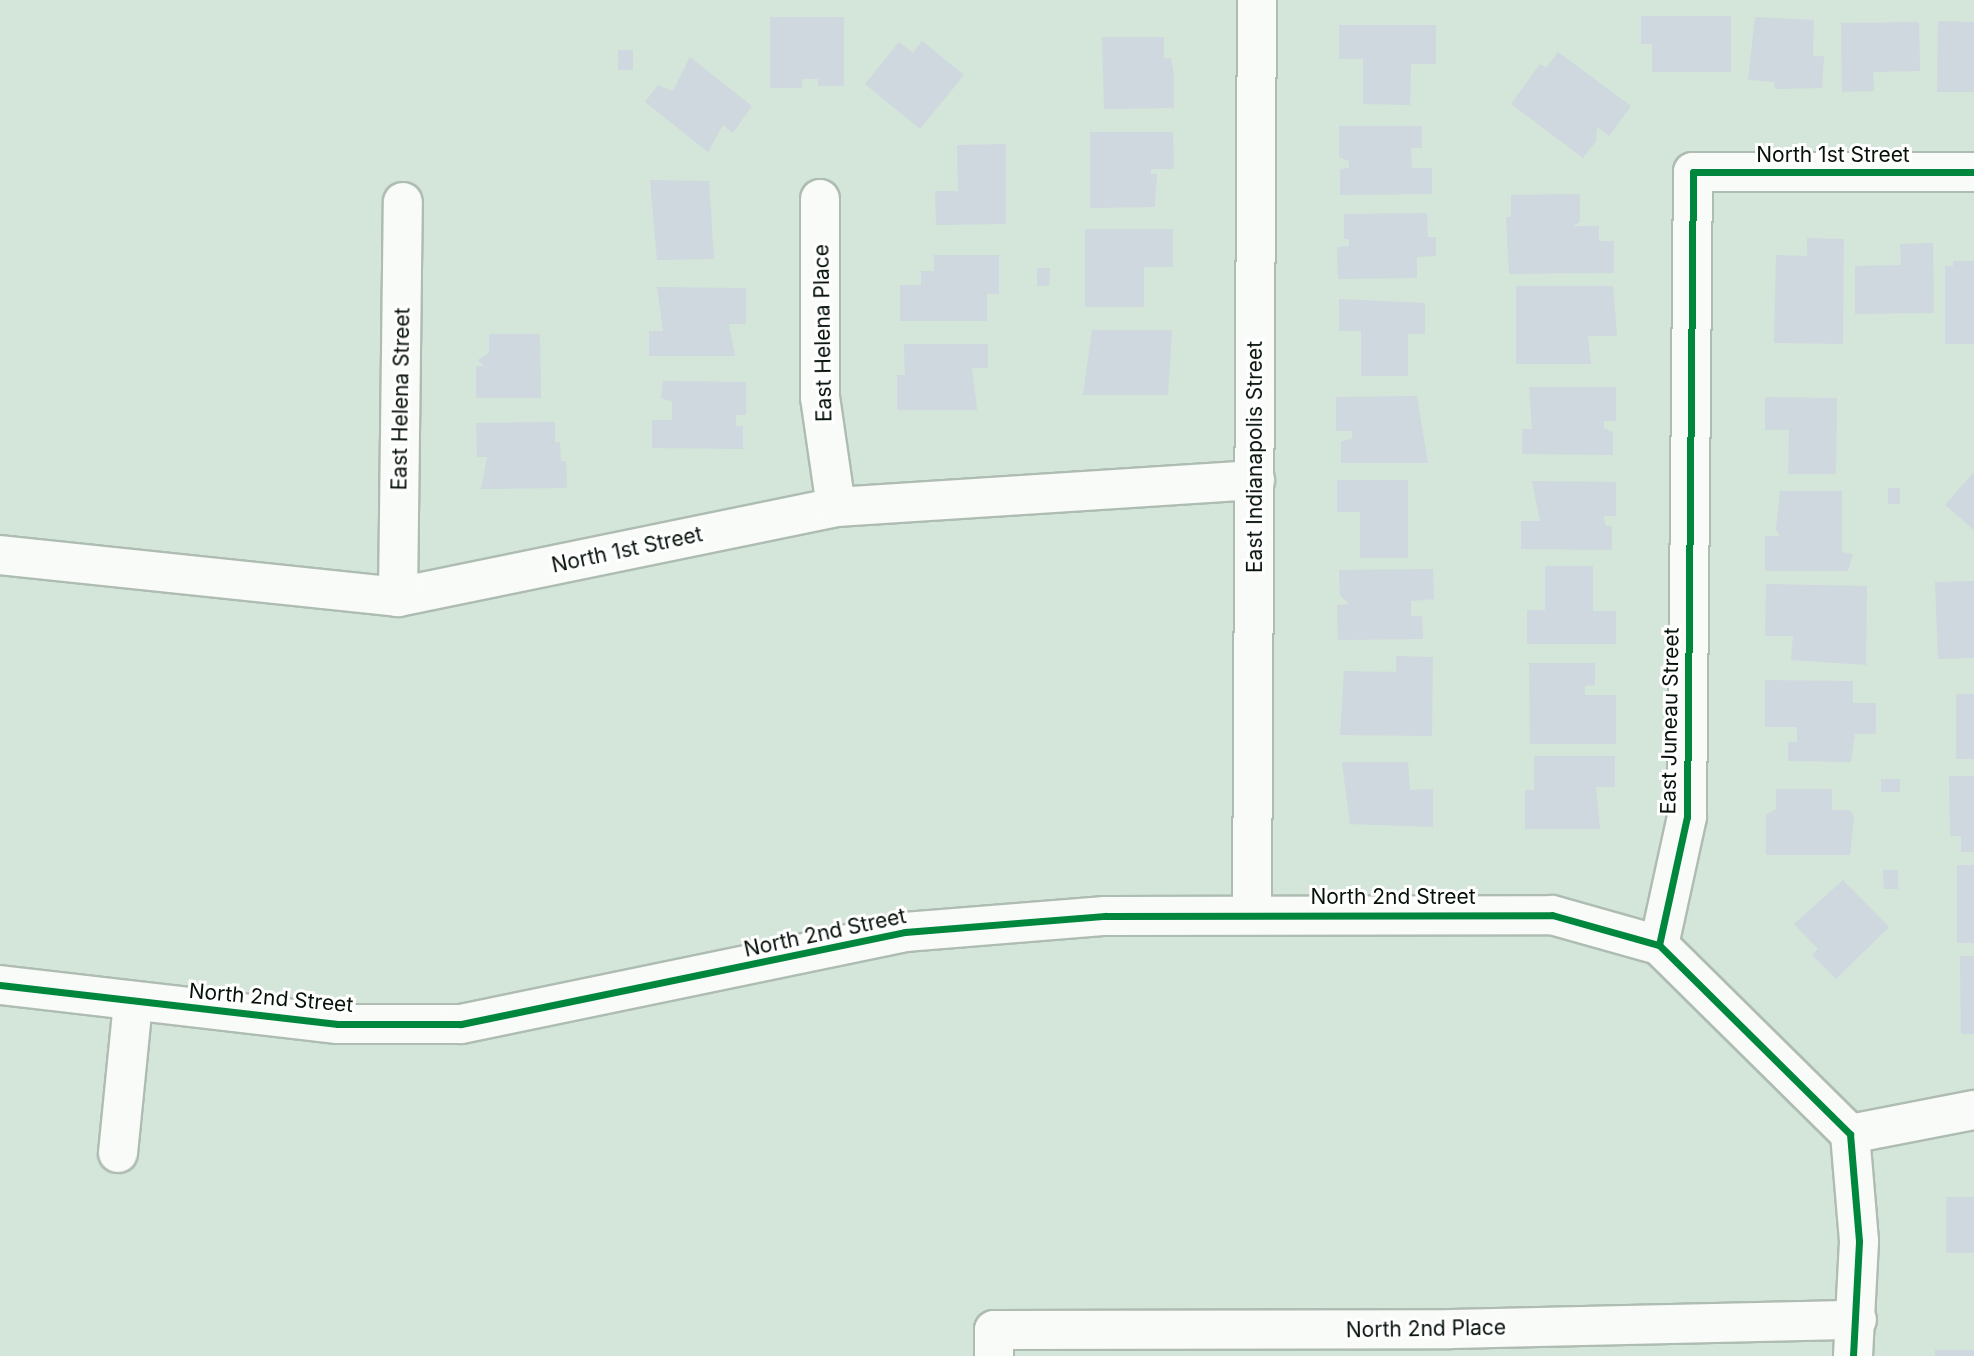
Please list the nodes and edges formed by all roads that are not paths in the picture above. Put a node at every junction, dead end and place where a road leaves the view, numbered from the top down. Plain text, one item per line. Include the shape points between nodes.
1 (1258, 0) edge
2 (1693, 172) joint
3 (1974, 172) edge
4 (820, 200) dead end
5 (403, 202) dead end
6 (1255, 480) junction
7 (836, 507) junction
8 (0, 555) edge
9 (398, 597) junction
10 (1252, 914) junction
11 (1659, 945) junction
12 (0, 985) edge
13 (133, 1002) junction
14 (1974, 1110) edge
15 (1850, 1133) junction
16 (118, 1153) dead end
17 (1855, 1338) edge
18 (994, 1343) edge

1 - 6 street, East Indianapolis Street
2 - 3 street, North 1st Street
2 - 11 street, East Juneau Street via 1687,817
4 - 7 street, East Helena Place via 820,397
5 - 9 street, East Helena Street
6 - 7 street, North 1st Street
6 - 10 street, East Indianapolis Street
7 - 9 street, North 1st Street
8 - 9 street, North 1st Street
10 - 11 street, North 2nd Street via 1552,915
10 - 13 street, North 2nd Street via 1105,916 905,932 461,1024 338,1024
11 - 15 street
12 - 13 street, North 2nd Street
13 - 16 street
14 - 15 street
15 - 17 street via 1859,1241
17 - 18 street, North 2nd Place via 1451,1329

